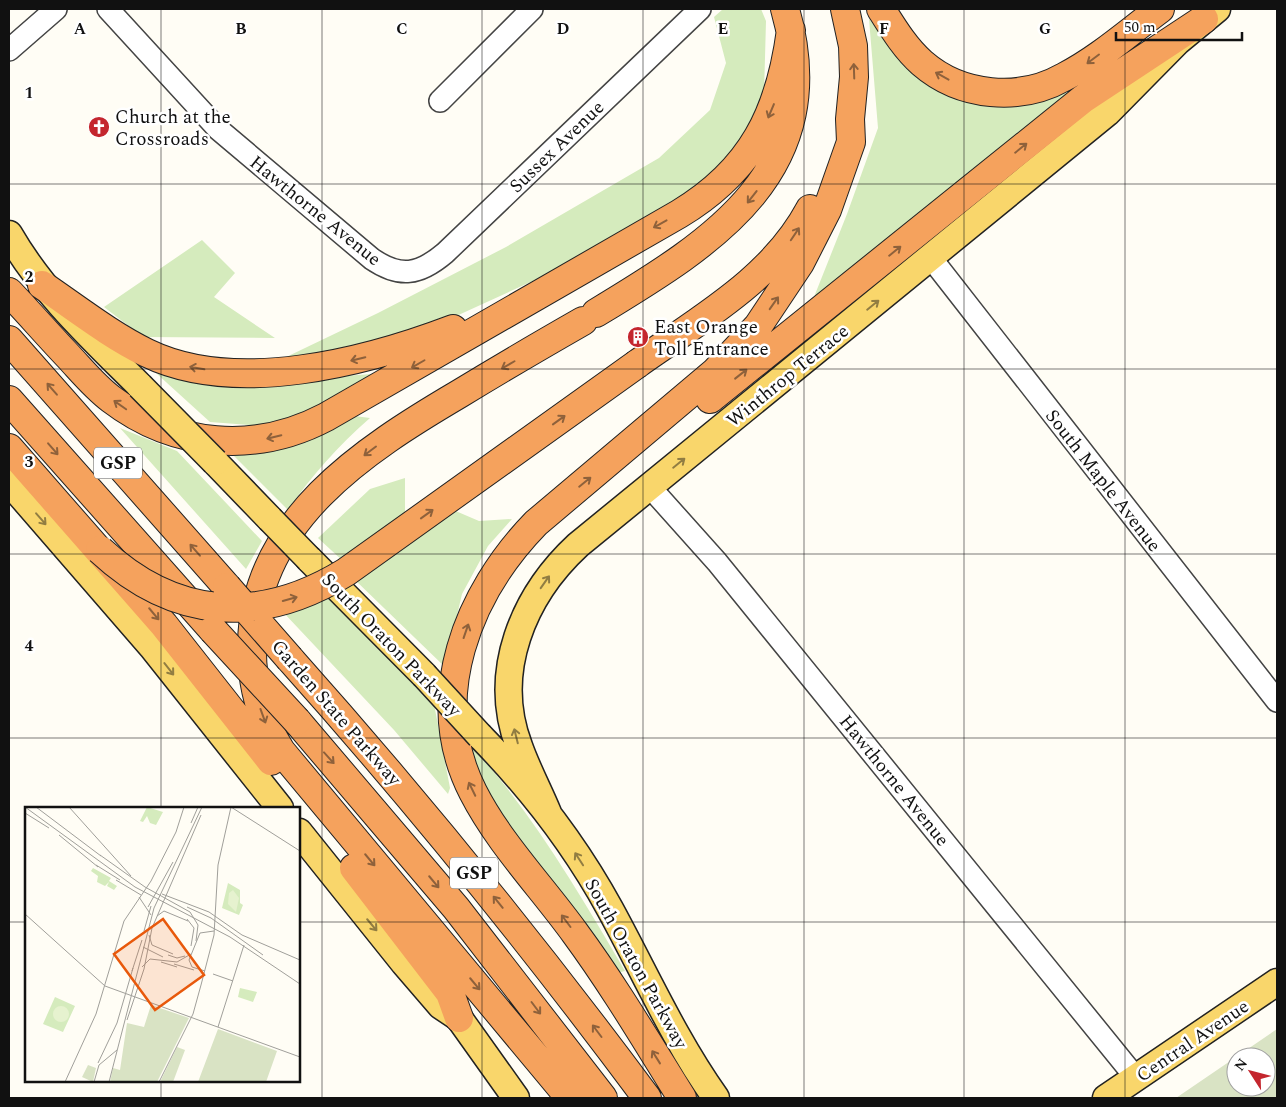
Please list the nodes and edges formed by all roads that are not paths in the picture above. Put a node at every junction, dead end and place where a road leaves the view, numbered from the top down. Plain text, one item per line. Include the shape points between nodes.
1 (56, 9) edge
2 (108, 9) edge
3 (532, 9) edge
4 (700, 9) edge
5 (845, 9) edge
6 (881, 9) edge
7 (1160, 9) edge
8 (1210, 14) edge
9 (788, 19) edge
10 (9, 50) edge
11 (440, 101) dead end
12 (850, 119) junction
13 (9, 234) edge
14 (930, 258) junction
15 (581, 269) junction
16 (405, 272) joint
17 (42, 285) junction
18 (9, 292) edge
19 (9, 340) edge
20 (9, 400) edge
21 (655, 425) junction
22 (12, 452) edge
23 (9, 482) edge
24 (649, 486) junction
25 (100, 550) junction
26 (1277, 701) edge
27 (279, 807) edge
28 (548, 813) junction
29 (300, 833) edge
30 (1277, 982) edge
31 (459, 1018) junction
32 (1136, 1078) junction
33 (516, 1098) edge
34 (570, 1098) edge
35 (603, 1098) edge
36 (647, 1098) edge
37 (682, 1098) edge
38 (716, 1098) edge
39 (1106, 1098) edge

1 - 10 street
2 - 16 street, Hawthorne Avenue via 218,129 372,259
3 - 11 street
4 - 16 street, Sussex Avenue via 445,253 430,264
12 -> 5 highway via 853,54
7 -> 6 highway via 1064,78 1038,88 1001,93 965,86 931,70 904,45
8 - 14 main road, Winthrop Terrace via 1177,42 1107,113
21 -> 8 highway via 691,413 1072,107
9 -> 15 highway via 783,74 774,103 753,146 733,174 695,205
9 -> 34 highway via 795,70 791,117 774,162 757,190 735,216 705,242 589,317 393,434 350,466 321,493 292,528 270,565 256,601 252,646 254,681 268,729 281,751
21 -> 12 highway via 738,349 785,289 838,186 851,142
25 -> 12 highway, bridge via 143,584 191,602 239,608 296,598 316,590 346,572 746,286 784,250 800,227 822,186 838,136
13 - 17 main road, South Oraton Parkway
24 -> 14 main road, Winthrop Terrace
14 - 26 street, South Maple Avenue
15 -> 17 highway via 478,319 425,340 322,367 264,372 195,368 148,354
15 -> 18 highway via 314,423 274,437 234,442 179,435 120,406 92,381
17 - 28 main road, South Oraton Parkway, bridge via 424,675
36 -> 19 highway, Garden State Parkway / GSP, bridge via 483,883 387,768
20 -> 35 highway, Garden State Parkway / GSP, bridge via 297,721 462,915
37 -> 21 highway via 609,981 479,802 462,763 453,716 454,684 464,636 483,591 499,565 536,522
22 - 25 highway
23 -> 27 main road via 152,647
28 -> 24 main road, Winthrop Terrace via 518,745 510,711 509,673 515,642 534,598 558,564
24 - 32 street, Hawthorne Avenue via 717,562
25 -> 31 highway, bridge via 178,642 374,893 450,993
38 -> 28 main road, South Oraton Parkway via 697,1071 609,908
29 -> 31 main road via 441,1006
30 - 32 main road, Central Avenue
31 - 33 main road
32 - 39 main road, Central Avenue

